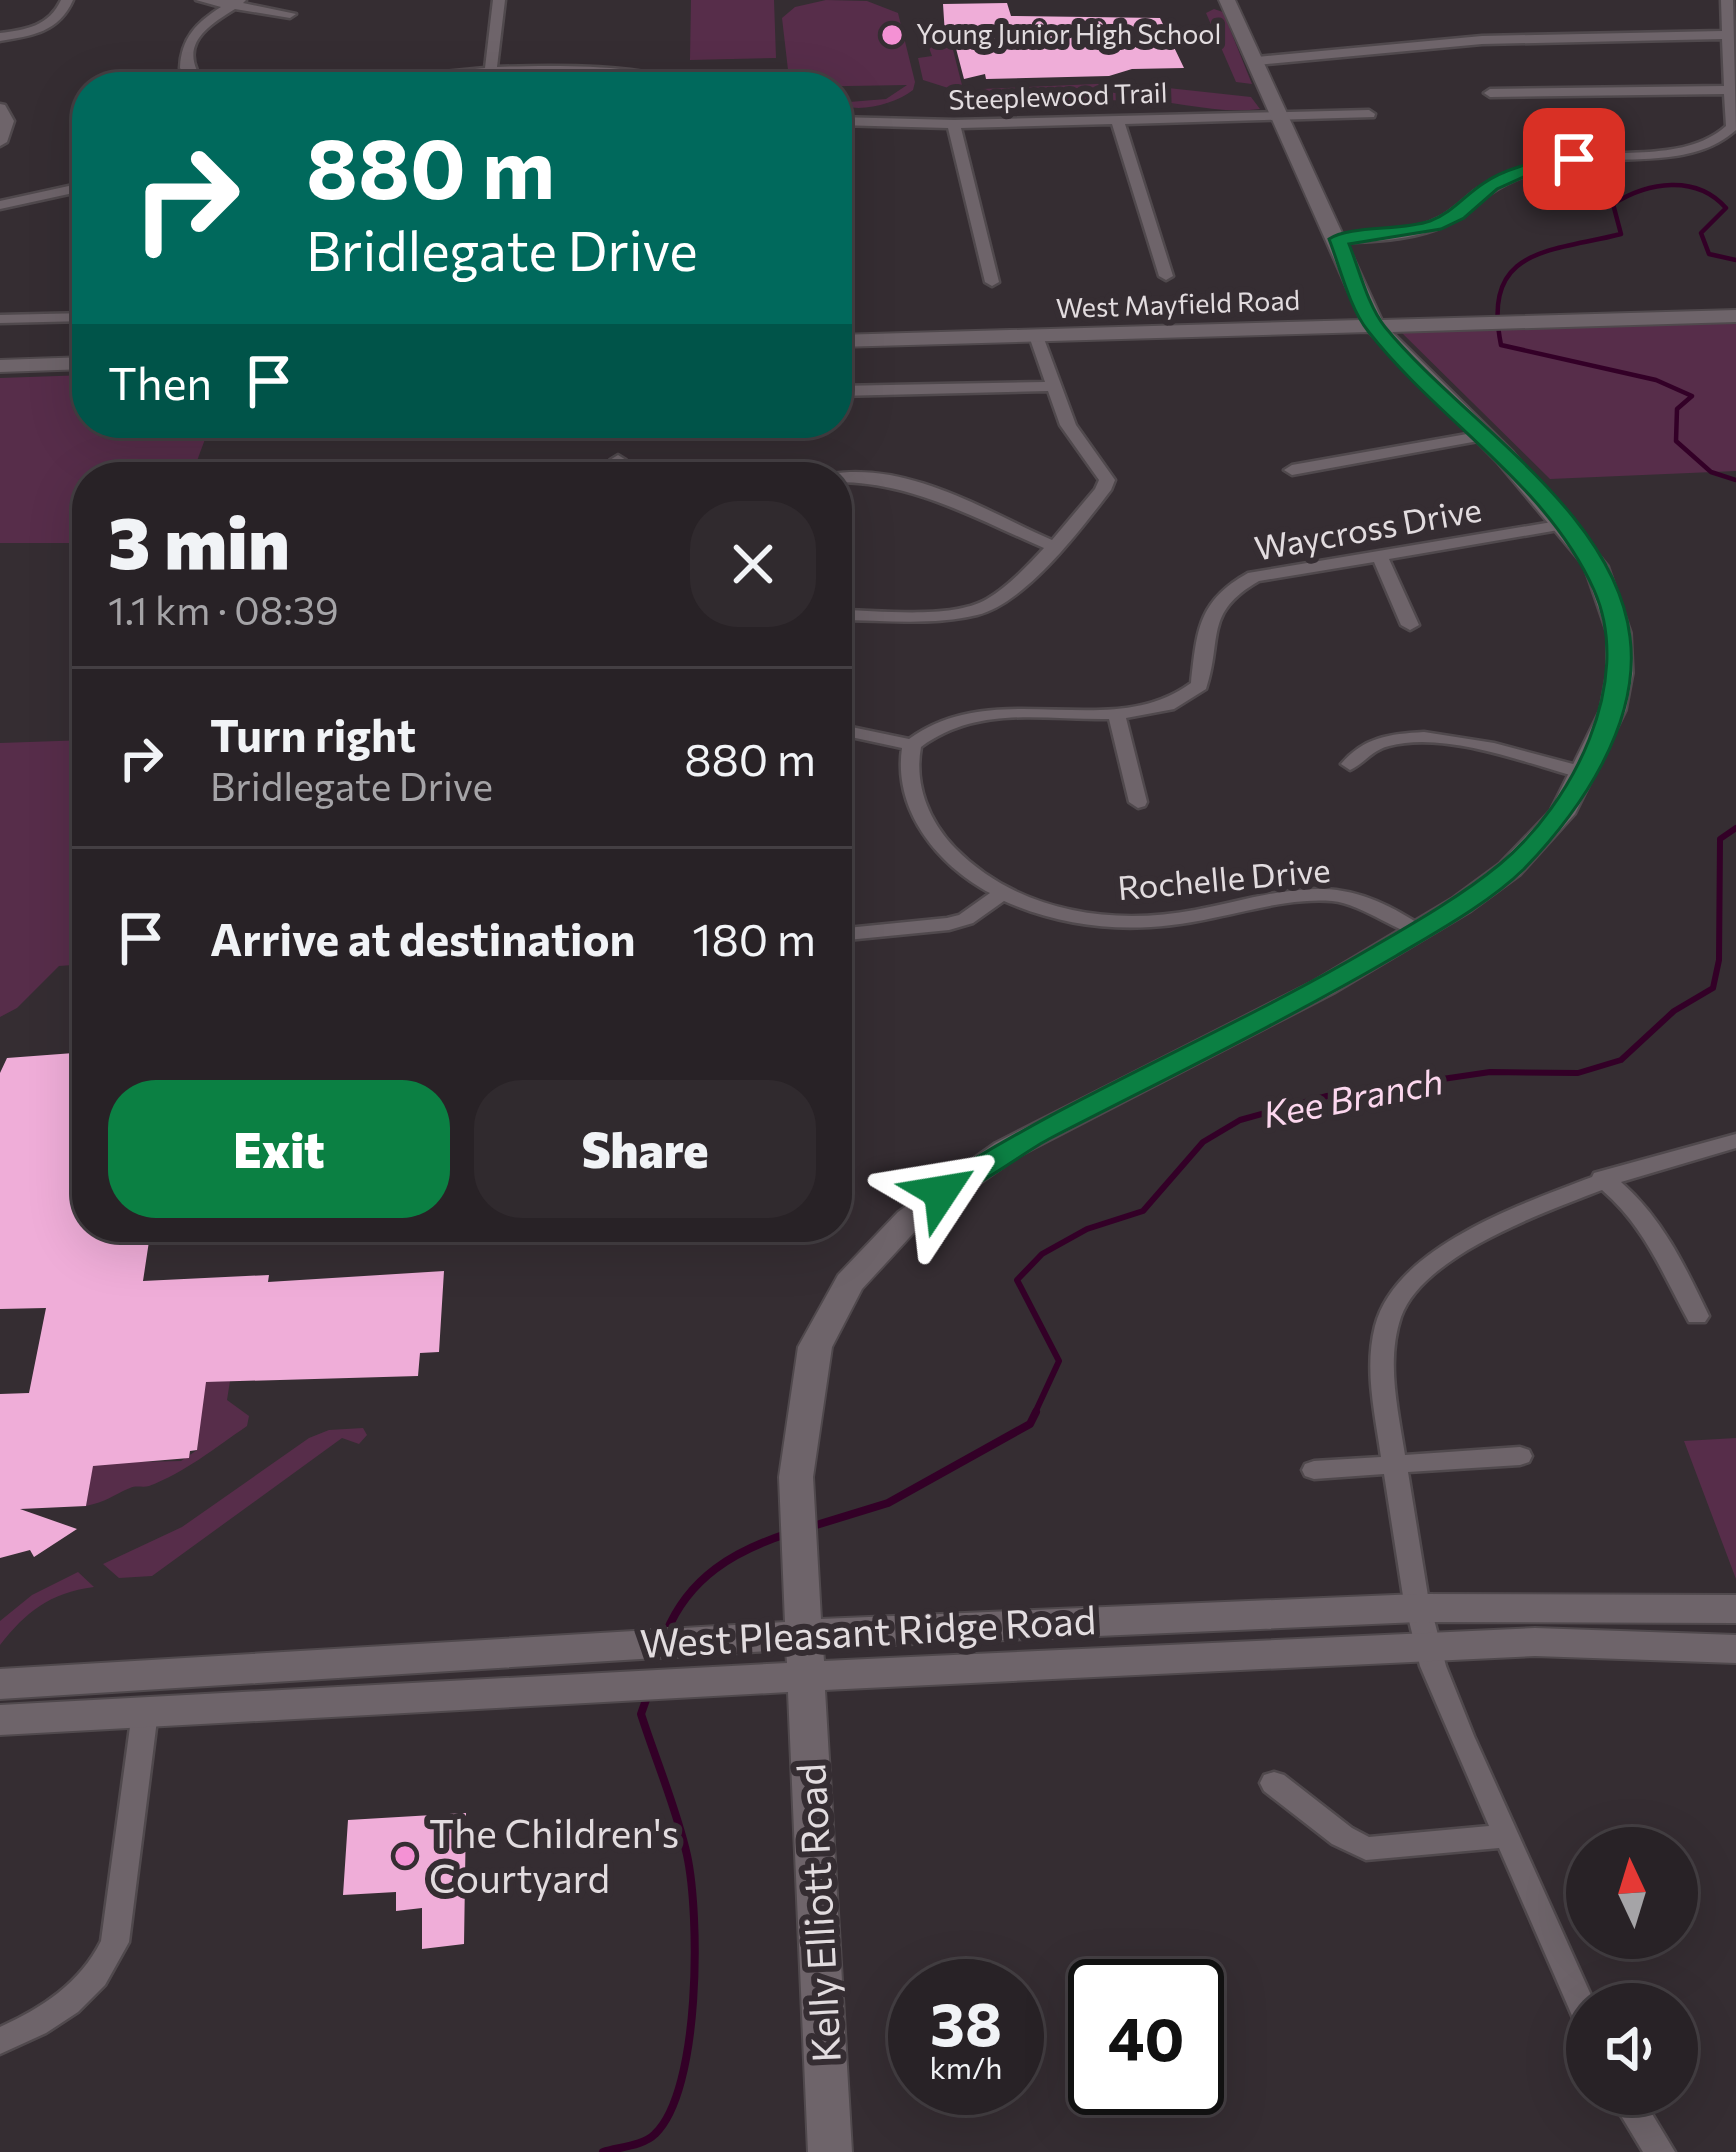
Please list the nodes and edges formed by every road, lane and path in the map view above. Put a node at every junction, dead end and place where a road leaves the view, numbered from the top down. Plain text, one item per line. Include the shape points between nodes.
1 (67, 0) edge
2 (202, 0) edge
3 (499, 0) edge
4 (1227, 0) edge
5 (1727, 0) edge
6 (236, 3) edge
7 (290, 14) dead end
8 (1728, 35) junction
9 (0, 37) edge
10 (1257, 62) junction
11 (189, 72) edge
12 (491, 72) edge
13 (1732, 90) junction
14 (1490, 93) dead end
15 (0, 107) edge
16 (1369, 114) dead end
17 (1281, 116) junction
18 (1117, 119) junction
19 (852, 121) edge
20 (954, 124) junction
21 (0, 142) edge
22 (72, 189) edge
23 (0, 205) edge
24 (1338, 239) junction
25 (1166, 276) dead end
26 (992, 283) dead end
27 (1736, 316) edge
28 (72, 317) edge
29 (0, 319) edge
30 (1374, 326) junction
31 (1036, 336) junction
32 (852, 341) edge
33 (72, 364) edge
34 (0, 366) edge
35 (1055, 386) junction
36 (852, 391) edge
37 (1484, 436) junction
38 (1292, 470) dead end
39 (852, 476) edge
40 (1564, 525) junction
41 (1055, 547) junction
42 (1379, 555) junction
43 (852, 614) edge
44 (1410, 626) dead end
45 (1117, 712) junction
46 (852, 732) edge
47 (912, 745) junction
48 (1350, 764) dead end
49 (1581, 772) junction
50 (1138, 802) dead end
51 (1001, 894) junction
52 (1418, 932) junction
53 (852, 934) edge
54 (1736, 1142) edge
55 (1602, 1178) junction
56 (1697, 1316) dead end
57 (1520, 1456) dead end
58 (1395, 1463) junction
59 (1314, 1470) dead end
60 (1418, 1608) junction
61 (1736, 1609) edge
62 (1427, 1646) junction
63 (1736, 1649) edge
64 (805, 1654) junction
65 (327, 1663) junction
66 (0, 1684) edge
67 (320, 1702) junction
68 (146, 1712) junction
69 (0, 1720) edge
70 (1274, 1783) dead end
71 (1507, 1836) junction
72 (1572, 1983) edge
73 (0, 2041) edge
74 (1636, 2115) edge
75 (830, 2152) edge
76 (1660, 2152) edge

1 - 9 street via 54,23
2 - 6 street
3 - 12 street
4 - 10 street
5 - 8 street
6 - 7 street
6 - 11 street via 190,39
8 - 10 street via 1482,40
8 - 13 street
10 - 17 street
13 - 14 street
13 - 24 street via 1732,127 1717,142 1537,167 1491,186 1435,226
15 - 21 street via 8,121
16 - 17 street, Steeplewood Trail
17 - 18 street, Steeplewood Trail
17 - 24 street
18 - 20 street, Steeplewood Trail
18 - 25 street
19 - 20 street, Steeplewood Trail
20 - 26 street
22 - 23 street
24 - 30 street
27 - 30 street, West Mayfield Road via 1703,324
28 - 29 street
30 - 31 street, West Mayfield Road
30 - 37 street, Kelly Elliott Road
31 - 32 street, West Mayfield Road
31 - 35 street
33 - 34 street
35 - 36 street
35 - 41 street via 1068,425 1107,480
37 - 38 street
37 - 40 street, Kelly Elliott Road
39 - 41 street via 908,484
40 - 42 street, Waycross Drive
40 - 49 street, Kelly Elliott Road via 1596,566 1619,633 1613,710
41 - 43 street via 977,610
42 - 44 street
42 - 45 street, Waycross Drive via 1231,588 1208,618 1200,685 1173,704
45 - 47 street, Waycross Drive via 959,718
45 - 50 street
46 - 47 street
47 - 51 street, Rochelle Drive via 910,774 928,829
48 - 49 street via 1363,746 1419,737
49 - 52 street, Kelly Elliott Road via 1539,842
51 - 52 street, Rochelle Drive via 1061,914 1147,922 1324,895 1384,910
51 - 53 street via 949,924
52 - 64 street, Kelly Elliott Road via 1006,1150 909,1219 850,1283 815,1347 796,1477
54 - 55 street
55 - 56 street via 1658,1233
55 - 58 street via 1461,1247 1402,1292 1384,1349
57 - 58 street
58 - 59 street
58 - 60 street
60 - 61 street, West Pleasant Ridge Road
60 - 62 street
60 - 64 street, West Pleasant Ridge Road
62 - 63 street, West Pleasant Ridge Road
62 - 64 street, West Pleasant Ridge Road
62 - 71 street via 1461,1745
64 - 65 street, West Pleasant Ridge Road via 719,1638
64 - 67 street, West Pleasant Ridge Road via 714,1680
64 - 75 street, Kelly Elliott Road
65 - 66 street, West Pleasant Ridge Road
65 - 67 street
67 - 68 street, West Pleasant Ridge Road
68 - 69 street, West Pleasant Ridge Road
68 - 73 street via 115,1942 103,1970 44,2021
70 - 71 street via 1366,1849
71 - 72 street
74 - 76 street

